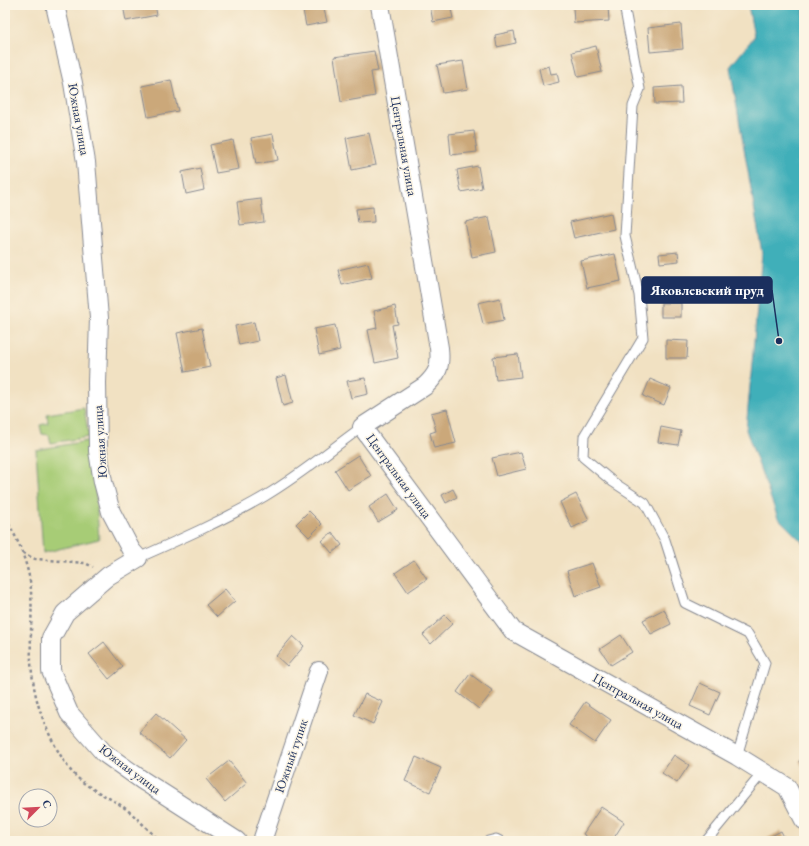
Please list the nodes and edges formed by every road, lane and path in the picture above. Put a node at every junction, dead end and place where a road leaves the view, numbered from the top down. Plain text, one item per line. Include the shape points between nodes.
1 (55, 5) edge
2 (380, 5) edge
3 (624, 5) edge
4 (362, 426) junction
5 (23, 552) dead end
6 (138, 558) junction
7 (108, 576) junction
8 (319, 671) dead end
9 (736, 756) junction
10 (763, 772) junction
11 (804, 820) edge
12 (237, 841) edge
13 (262, 841) edge
14 (488, 841) edge
15 (500, 841) edge
16 (706, 841) edge

1 - 6 street, Южная улица via 73,83 86,162 99,318 98,451 111,512
2 - 4 street, Центральная улица via 440,361 437,372 425,386
3 - 9 lane via 640,88 632,106 625,236 639,296 643,338 584,436 583,457 613,482 645,503 665,540 685,603 748,634 766,663
4 - 6 lane via 299,474 265,496 206,528
4 - 9 street, Центральная улица via 513,631
5 - 7 path via 34,559 85,563
6 - 7 street, Южная улица
7 - 12 street, Южная улица via 65,612 50,638 52,671 69,713 104,753
8 - 13 street, Южный тупик
9 - 10 street, Центральная улица
10 - 11 street, Центральная улица via 787,787
10 - 16 lane
14 - 15 lane

